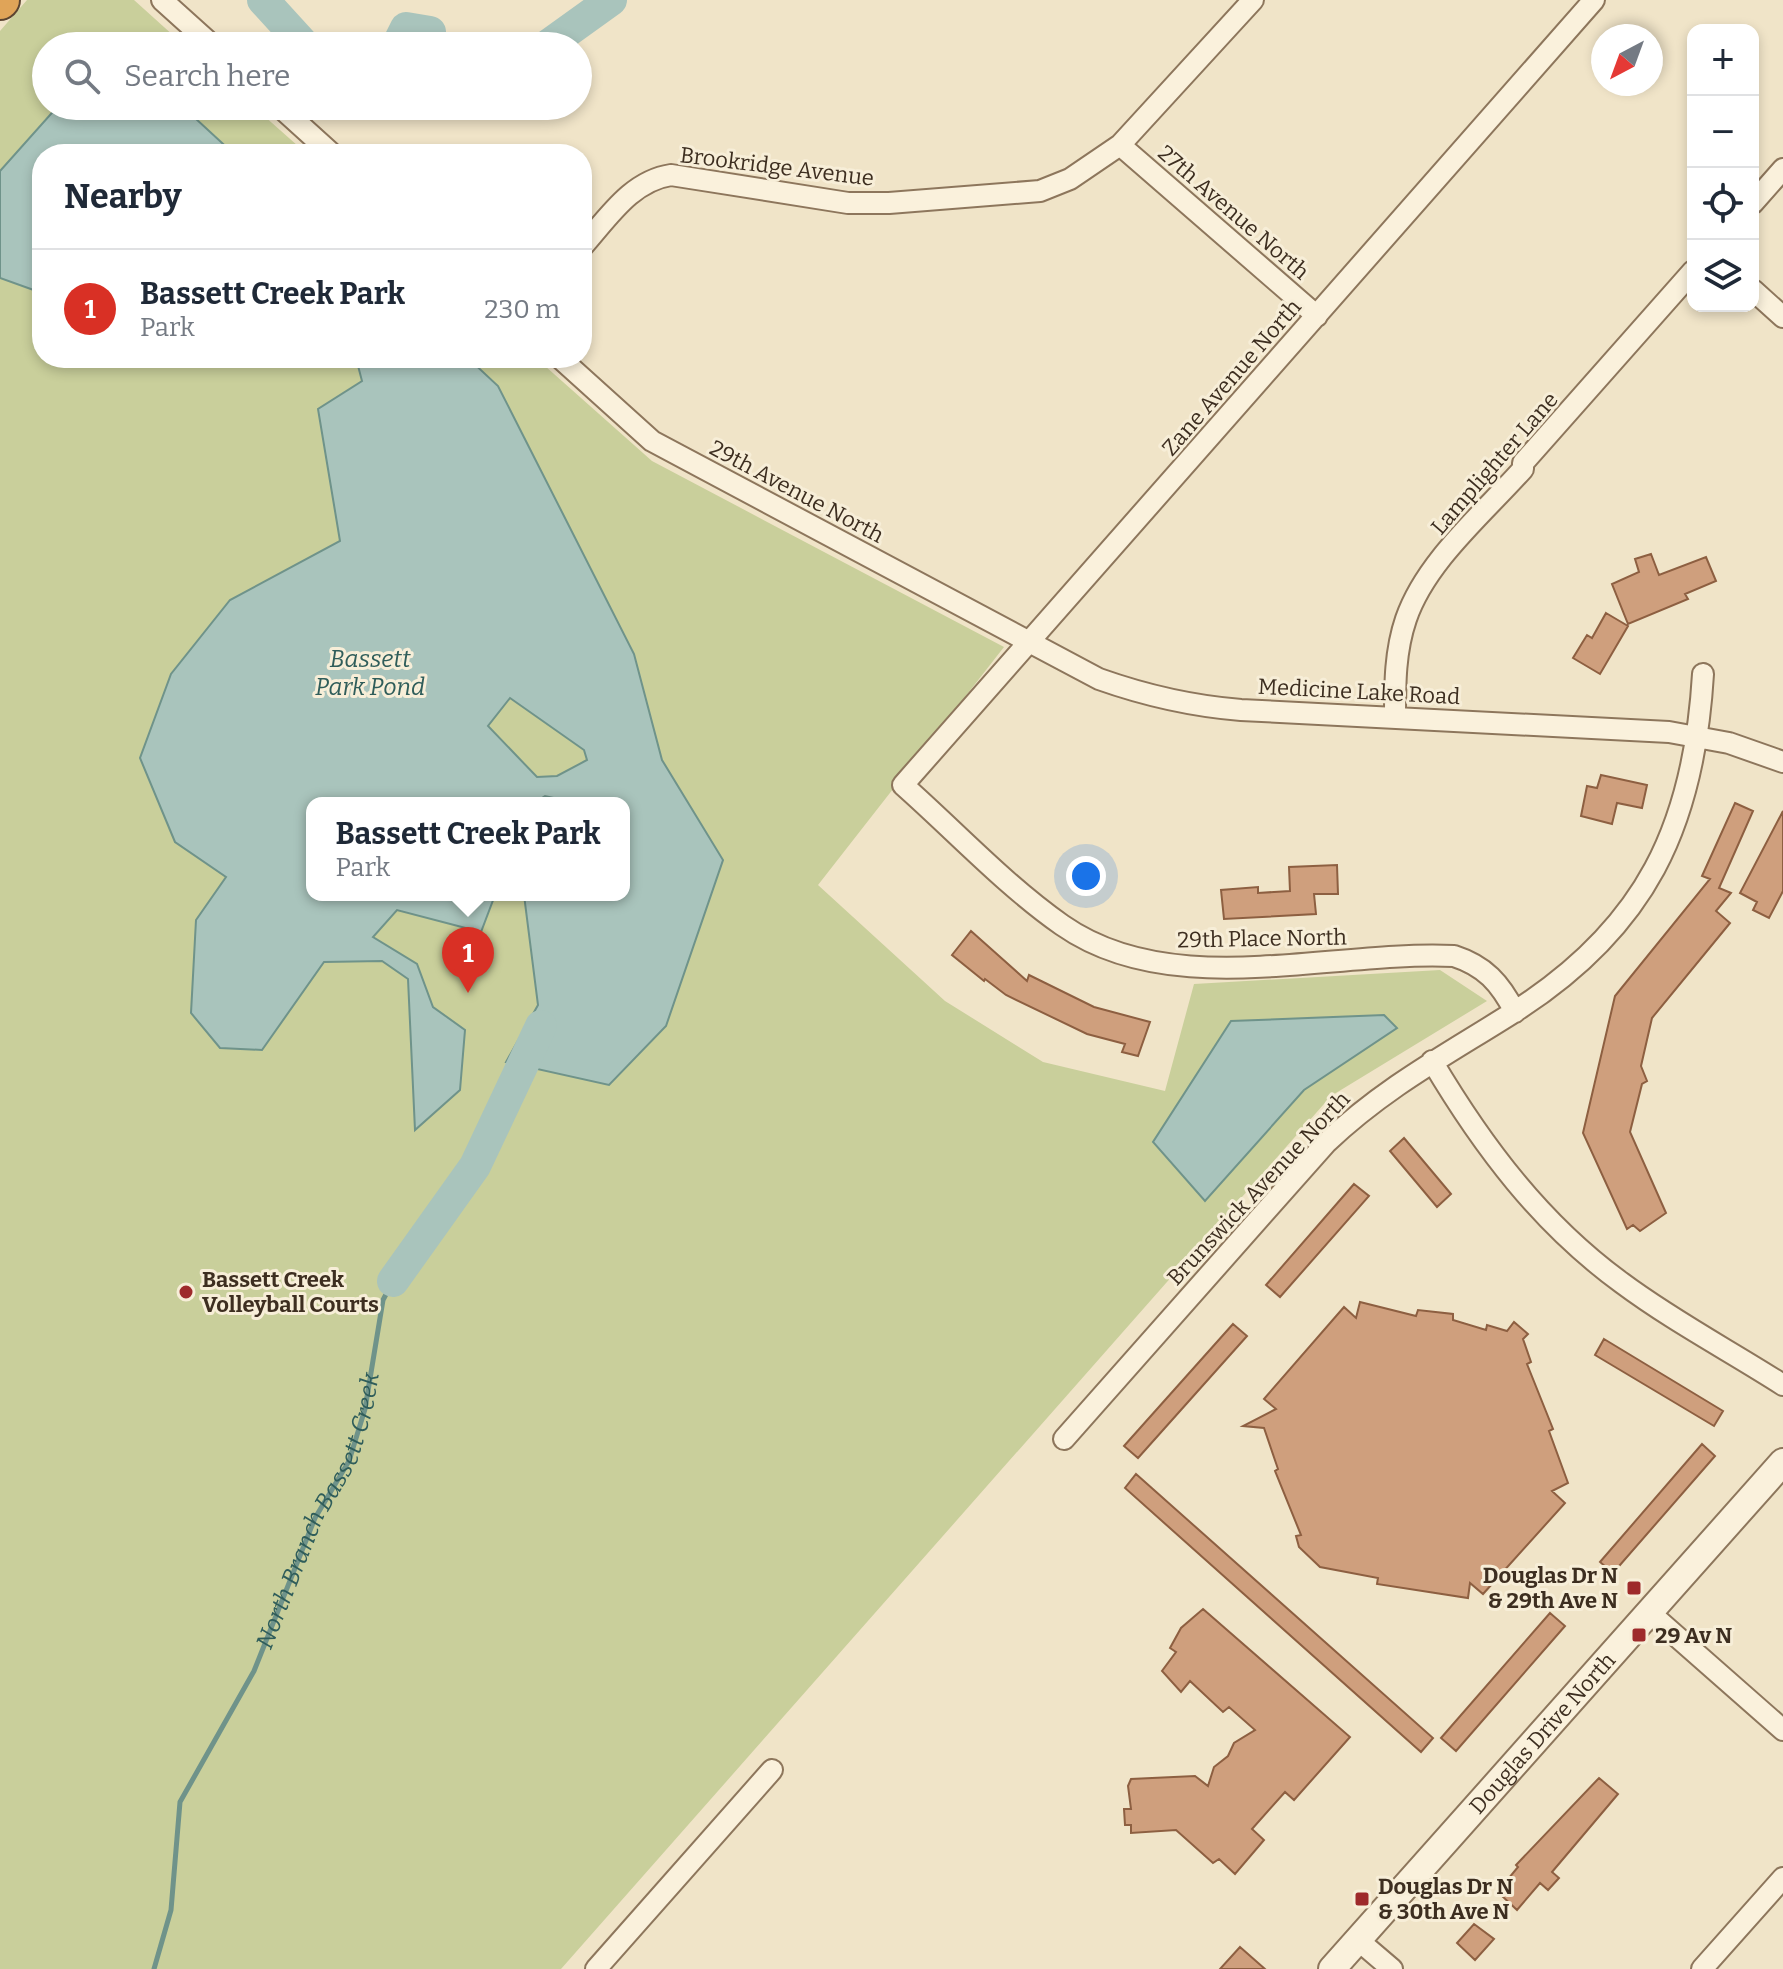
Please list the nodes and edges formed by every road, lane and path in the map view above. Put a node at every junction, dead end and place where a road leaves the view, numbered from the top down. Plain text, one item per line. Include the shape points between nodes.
1 (162, 0) edge
2 (1253, 0) edge
3 (1594, 0) edge
4 (197, 32) edge
5 (294, 120) edge
6 (321, 144) edge
7 (1120, 145) junction
8 (1783, 169) edge
9 (1759, 196) edge
10 (592, 236) edge
11 (1687, 278) edge
12 (1759, 295) edge
13 (1317, 316) junction
14 (1783, 317) edge
15 (571, 368) edge
16 (1029, 642) junction
17 (1703, 674) dead end
18 (1395, 717) junction
19 (1699, 737) junction
20 (1783, 762) edge
21 (903, 785) joint
22 (1515, 1012) junction
23 (1432, 1061) junction
24 (1783, 1385) edge
25 (1064, 1439) dead end
26 (1783, 1462) edge
27 (1650, 1613) junction
28 (1783, 1730) edge
29 (772, 1770) dead end
30 (1783, 1878) edge
31 (1358, 1940) junction
32 (596, 1969) edge
33 (1332, 1969) edge
34 (1392, 1969) edge
35 (1702, 1969) edge

1 - 4 street
2 - 7 street, Brookridge Avenue
3 - 13 street, Zane Avenue North
5 - 6 street
7 - 10 street, Brookridge Avenue via 1070,179 1008,196 848,203 689,176 653,178 637,186
7 - 13 street, 27th Avenue North
8 - 9 street
11 - 18 street, Lamplighter Lane via 1523,463 1423,586 1398,653
12 - 14 street
13 - 16 street, Zane Avenue North
15 - 16 street, 29th Avenue North via 652,441
16 - 18 street, Medicine Lake Road via 1099,679 1192,706
16 - 21 street, Zane Avenue North
17 - 19 street
18 - 19 street, Medicine Lake Road
19 - 20 street, Medicine Lake Road
19 - 22 street, Brunswick Avenue North via 1680,817 1631,908 1588,956
21 - 22 street, 29th Place North via 1063,925 1098,945 1135,958 1215,967 1454,956 1489,973
22 - 23 street, Brunswick Avenue North
23 - 24 street via 1514,1184 1565,1236 1622,1283
23 - 25 street, Brunswick Avenue North via 1365,1106 1326,1143
26 - 27 street, Douglas Drive North
27 - 28 street
27 - 31 street, Douglas Drive North
29 - 32 street
30 - 35 street
31 - 33 street, Douglas Drive North
31 - 34 street

